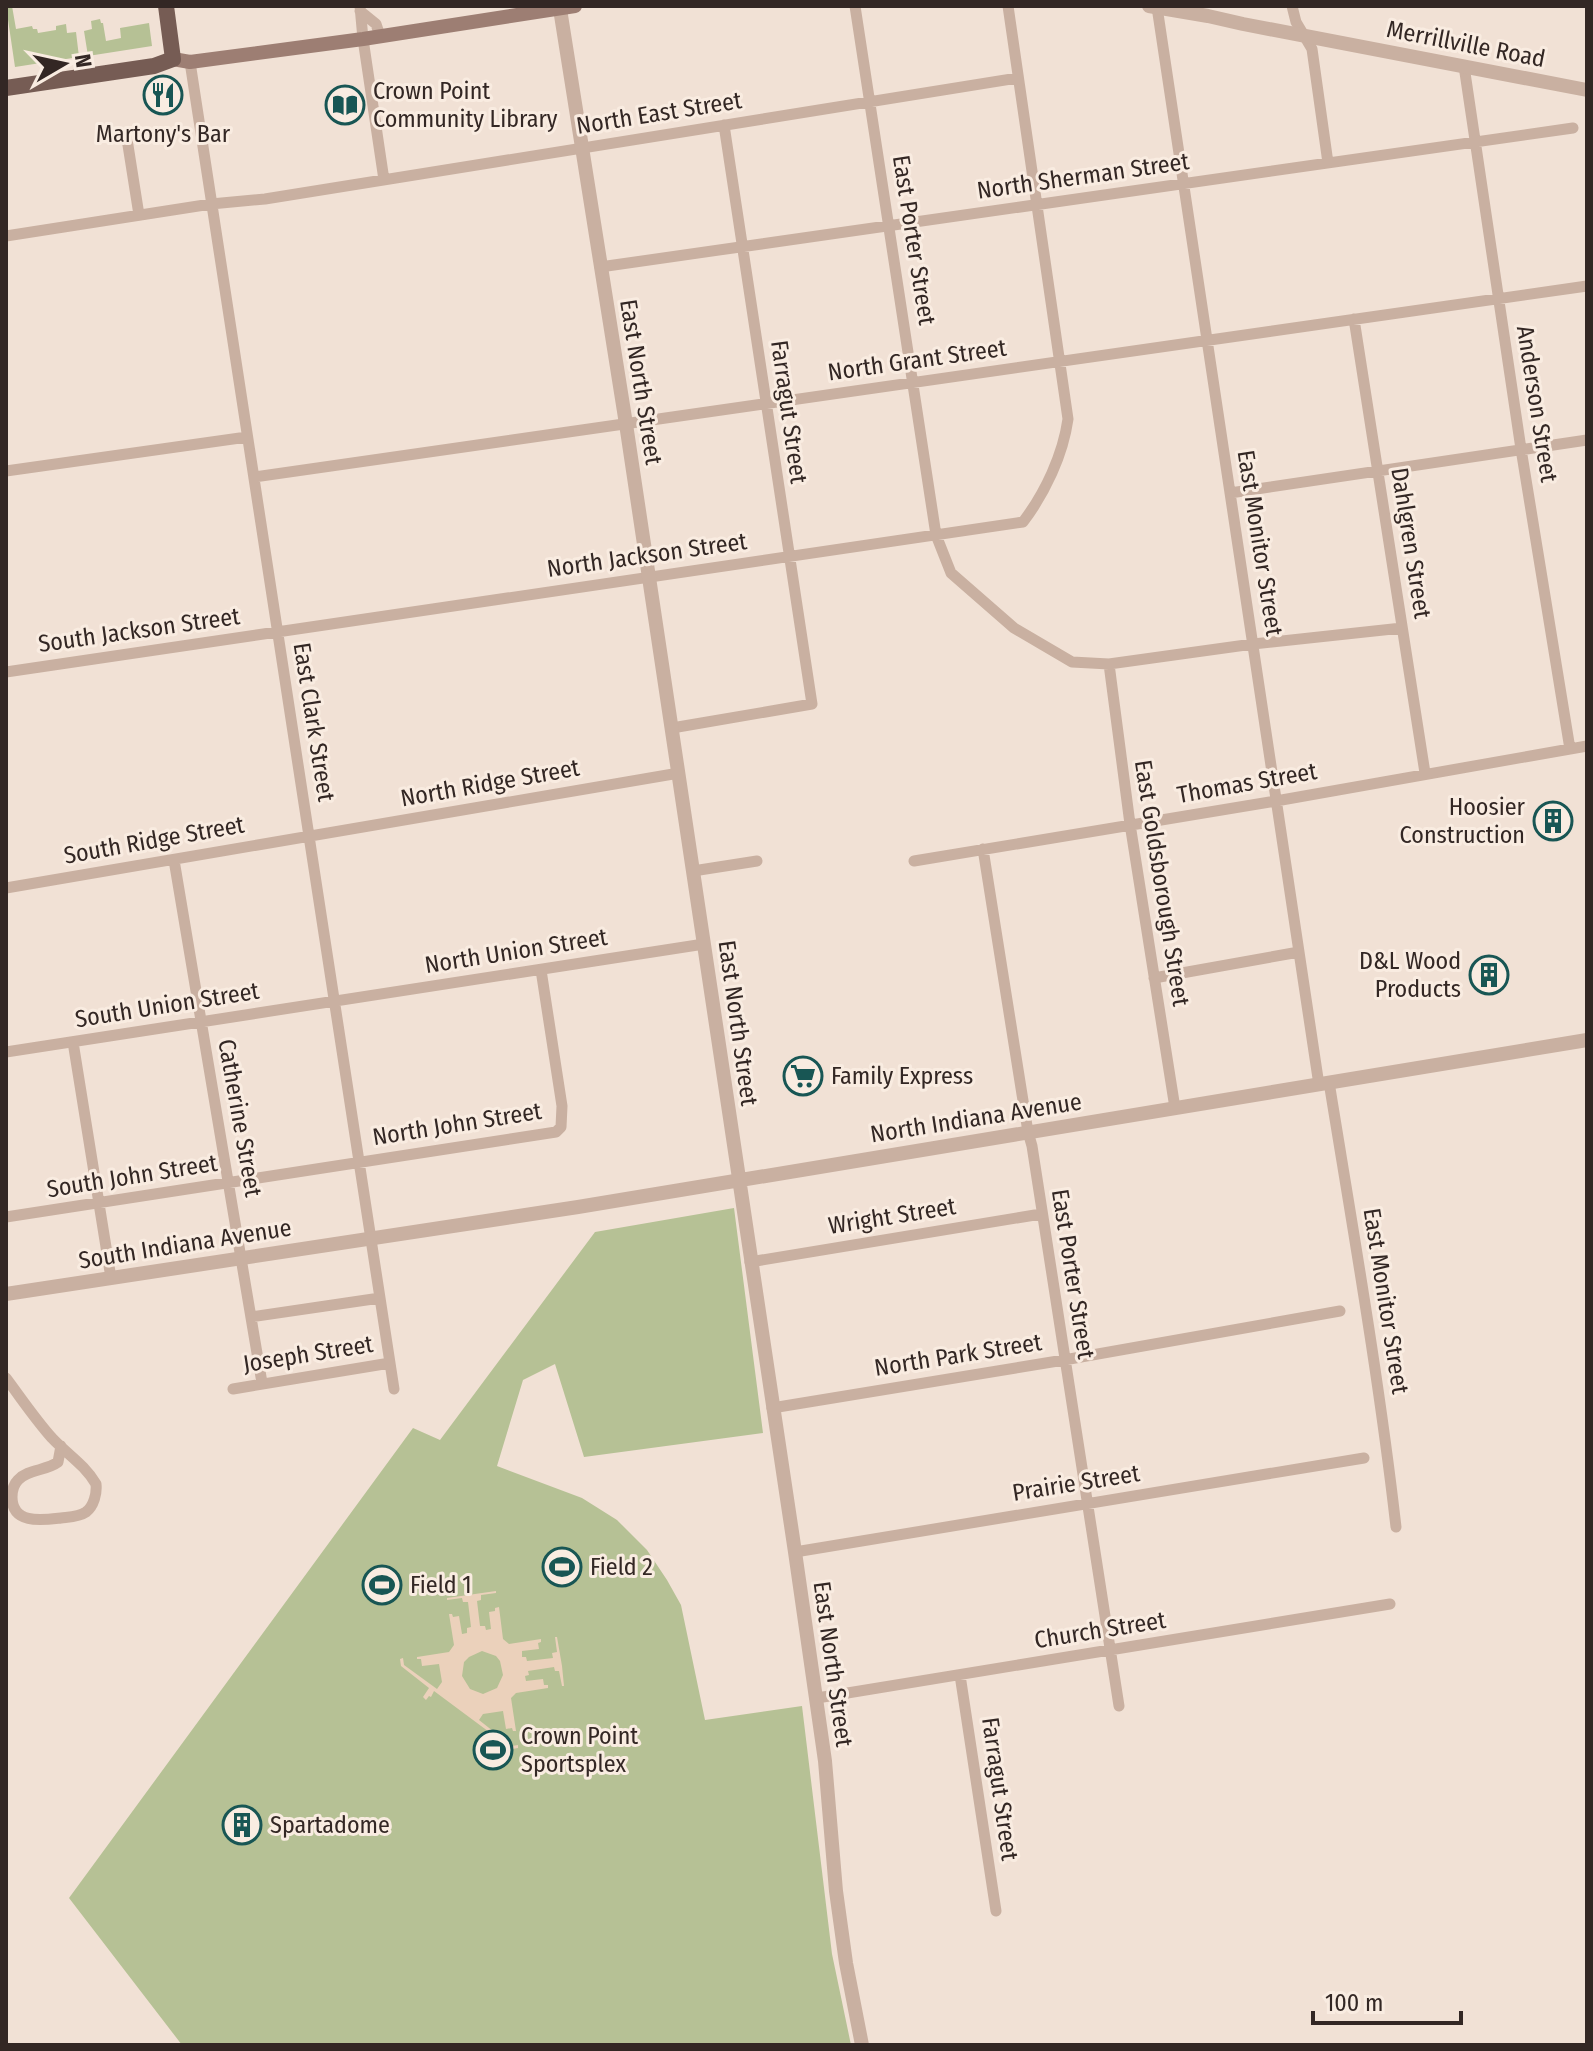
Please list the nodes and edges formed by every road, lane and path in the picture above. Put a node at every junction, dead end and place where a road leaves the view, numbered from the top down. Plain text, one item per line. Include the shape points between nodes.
1 (166, 6) edge
2 (575, 6) edge
3 (855, 6) edge
4 (1008, 6) edge
5 (1292, 6) edge
6 (559, 7) edge
7 (1153, 7) edge
8 (360, 8) edge
9 (380, 36) junction
10 (1303, 36) junction
11 (363, 39) junction
12 (181, 60) junction
13 (1464, 66) junction
14 (1018, 78) junction
15 (6, 88) edge
16 (1587, 90) edge
17 (871, 102) junction
18 (724, 125) junction
19 (1573, 128) dead end
20 (127, 139) dead end
21 (1476, 142) junction
22 (581, 148) junction
23 (1328, 163) junction
24 (384, 180) junction
25 (1183, 184) junction
26 (211, 204) junction
27 (1036, 205) junction
28 (139, 215) junction
29 (890, 225) junction
30 (6, 236) edge
31 (744, 246) junction
32 (600, 267) junction
33 (1587, 286) edge
34 (1498, 298) junction
35 (1354, 319) junction
36 (1207, 340) junction
37 (1059, 361) junction
38 (914, 382) junction
39 (766, 403) junction
40 (626, 424) junction
41 (247, 437) junction
42 (1587, 440) edge
43 (1521, 449) junction
44 (6, 471) edge
45 (1378, 472) junction
46 (254, 477) junction
47 (1230, 493) junction
48 (936, 535) junction
49 (789, 557) junction
50 (648, 577) junction
51 (1402, 628) junction
52 (278, 632) junction
53 (1253, 644) junction
54 (1109, 664) junction
55 (6, 672) edge
56 (672, 728) junction
57 (1587, 746) edge
58 (1570, 749) junction
59 (679, 773) junction
60 (1425, 773) junction
61 (1276, 801) junction
62 (1130, 824) junction
63 (309, 836) junction
64 (983, 849) junction
65 (174, 860) junction
66 (757, 861) dead end
67 (914, 861) dead end
68 (693, 871) junction
69 (6, 888) edge
70 (704, 944) junction
71 (1299, 952) junction
72 (541, 970) junction
73 (1154, 978) junction
74 (335, 1001) junction
75 (201, 1022) junction
76 (1587, 1040) edge
77 (73, 1042) junction
78 (6, 1052) edge
79 (1324, 1084) junction
80 (1175, 1108) junction
81 (1028, 1132) junction
82 (359, 1162) junction
83 (738, 1180) junction
84 (228, 1183) junction
85 (98, 1203) junction
86 (1041, 1214) junction
87 (6, 1217) edge
88 (371, 1238) junction
89 (241, 1258) junction
90 (750, 1262) junction
91 (111, 1278) junction
92 (6, 1294) edge
93 (380, 1298) junction
94 (1340, 1311) dead end
95 (251, 1317) junction
96 (1064, 1360) junction
97 (390, 1363) junction
98 (6, 1378) edge
99 (262, 1383) junction
100 (233, 1389) dead end
101 (394, 1389) dead end
102 (772, 1408) junction
103 (61, 1446) junction
104 (1364, 1458) dead end
105 (1088, 1503) junction
106 (1396, 1527) dead end
107 (795, 1552) junction
108 (1390, 1604) dead end
109 (1109, 1650) junction
110 (960, 1675) junction
111 (817, 1698) junction
112 (1119, 1706) dead end
113 (996, 1911) dead end
114 (862, 2045) edge

1 - 12 main road
2 - 6 main road
3 - 17 street, East Porter Street
4 - 14 street
5 - 10 street
6 - 9 main road
6 - 22 street, East North Street
7 - 10 street, Merrillville Road
7 - 25 street, East Monitor Street
8 - 9 street
8 - 11 street
9 - 11 main road
10 - 13 street, Merrillville Road
10 - 23 street via 1312,49
11 - 12 main road
11 - 24 street
12 - 15 main road
12 - 26 street, East Clark Street via 200,130
13 - 16 street, Merrillville Road
13 - 21 street, Anderson Street
14 - 17 street, North East Street
14 - 27 street
17 - 18 street, North East Street
17 - 29 street, East Porter Street
18 - 22 street, North East Street
18 - 31 street, Farragut Street
19 - 21 street, North Sherman Street
20 - 28 street
21 - 23 street, North Sherman Street
21 - 34 street, Anderson Street
22 - 24 street, North East Street
22 - 32 street, East North Street
23 - 25 street, North Sherman Street
24 - 26 street, North East Street
25 - 27 street, North Sherman Street
25 - 36 street, East Monitor Street
26 - 28 street, North East Street
26 - 41 street, East Clark Street
27 - 29 street, North Sherman Street
27 - 37 street
28 - 30 street, North East Street
29 - 31 street, North Sherman Street
29 - 38 street, East Porter Street
31 - 32 street, North Sherman Street
31 - 39 street, Farragut Street
32 - 40 street, East North Street
33 - 34 street, North Grant Street
34 - 35 street, North Grant Street
34 - 43 street, Anderson Street
35 - 36 street, North Grant Street
35 - 45 street, Dahlgren Street
36 - 37 street, North Grant Street
36 - 47 street, East Monitor Street
37 - 38 street, North Grant Street
37 - 48 street, North Jackson Street via 1066,437 1039,500 1023,522
38 - 39 street, North Grant Street
38 - 48 street, East Porter Street
39 - 40 street, North Grant Street
39 - 49 street, Farragut Street
40 - 46 street, North Grant Street
40 - 50 street, East North Street
41 - 44 street
41 - 46 street, East Clark Street
42 - 43 street
43 - 45 street
43 - 58 street, Anderson Street
45 - 47 street
45 - 51 street, Dahlgren Street
46 - 52 street, East Clark Street
47 - 53 street, East Monitor Street
48 - 49 street, North Jackson Street
48 - 54 street, East Porter Street via 951,573 1014,628 1072,662
49 - 50 street, North Jackson Street
49 - 56 street, Farragut Street via 812,704
50 - 52 street, North Jackson Street
50 - 56 street, East North Street
51 - 53 street
51 - 60 street, Dahlgren Street
52 - 55 street, South Jackson Street
52 - 63 street, East Clark Street
53 - 54 street
53 - 61 street, East Monitor Street
54 - 62 street, East Goldsborough Street
56 - 59 street, East North Street
57 - 58 street, Thomas Street
58 - 60 street, Thomas Street
59 - 63 street, North Ridge Street
59 - 68 street, East North Street
60 - 61 street, Thomas Street
61 - 62 street, Thomas Street
61 - 71 street, East Monitor Street
62 - 64 street, Thomas Street
62 - 73 street, East Goldsborough Street
63 - 65 street, South Ridge Street
63 - 74 street, East Clark Street
64 - 67 street, Thomas Street
64 - 81 street, East Porter Street
65 - 69 street, South Ridge Street
65 - 75 street, Catherine Street
66 - 68 street
68 - 70 street, East North Street
70 - 72 street, North Union Street
70 - 83 street, East North Street
71 - 73 street
71 - 79 street, East Monitor Street
72 - 74 street, North Union Street
72 - 82 street, North John Street via 561,1127 545,1134
73 - 80 street, East Goldsborough Street
74 - 75 street, South Union Street
74 - 82 street, East Clark Street
75 - 77 street, South Union Street
75 - 84 street, Catherine Street
76 - 79 street, North Indiana Avenue
77 - 78 street, South Union Street
77 - 85 street
79 - 80 street, North Indiana Avenue
79 - 106 street, East Monitor Street via 1366,1307
80 - 81 street, North Indiana Avenue
81 - 83 street, North Indiana Avenue
81 - 86 street, East Porter Street
82 - 84 street, South John Street
82 - 88 street, East Clark Street
83 - 88 street, North Indiana Avenue
83 - 90 street, East North Street
84 - 85 street, South John Street
84 - 89 street, Catherine Street
85 - 87 street, South John Street
85 - 91 street
86 - 90 street, Wright Street
86 - 96 street, East Porter Street
88 - 89 street, South Indiana Avenue
88 - 93 street, East Clark Street
89 - 91 street, South Indiana Avenue
89 - 95 street, Catherine Street
90 - 102 street, East North Street
91 - 92 street, South Indiana Avenue
93 - 95 street
93 - 97 street, East Clark Street
94 - 96 street, North Park Street
95 - 99 street, Catherine Street
96 - 102 street, North Park Street
96 - 105 street, East Porter Street
97 - 99 street, Joseph Street
97 - 101 street, East Clark Street
98 - 103 street
99 - 100 street, Joseph Street
102 - 107 street, East North Street
103 - 103 street via 96,1484 94,1500 76,1516 26,1519 12,1503 14,1486 25,1475 58,1462
104 - 105 street, Prairie Street
105 - 107 street, Prairie Street
105 - 109 street, East Porter Street
107 - 111 street, East North Street
108 - 109 street, Church Street
109 - 110 street, Church Street
109 - 112 street, East Porter Street
110 - 111 street, Church Street
110 - 113 street, Farragut Street
111 - 114 street, East North Street via 836,1891

